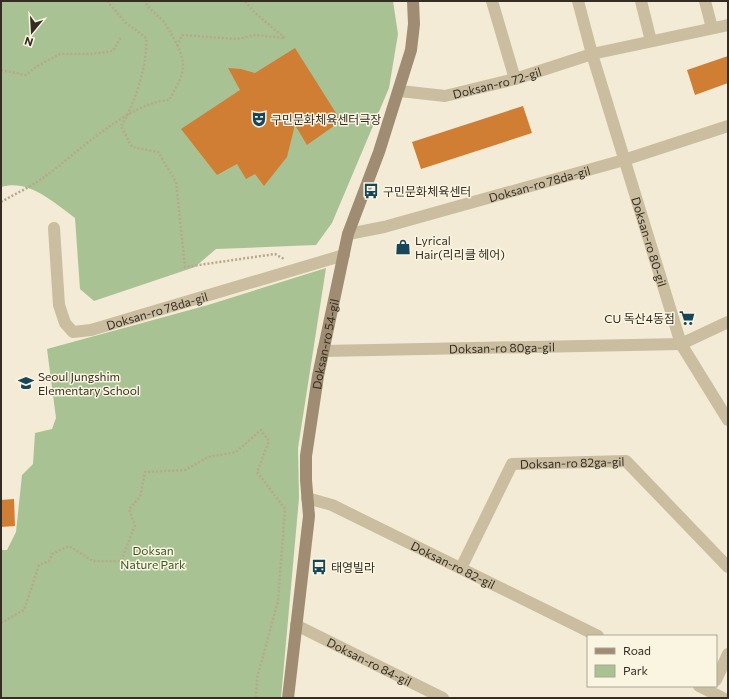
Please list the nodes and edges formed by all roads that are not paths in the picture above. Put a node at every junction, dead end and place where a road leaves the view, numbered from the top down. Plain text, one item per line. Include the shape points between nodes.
1 (413, 1) edge
2 (492, 1) edge
3 (578, 1) edge
4 (641, 1) edge
5 (705, 1) edge
6 (728, 25) edge
7 (712, 28) junction
8 (651, 41) junction
9 (592, 54) junction
10 (515, 79) junction
11 (400, 91) junction
12 (728, 126) edge
13 (624, 160) junction
14 (54, 228) dead end
15 (348, 234) junction
16 (344, 255) junction
17 (728, 322) edge
18 (681, 344) junction
19 (323, 351) junction
20 (728, 420) edge
21 (307, 498) junction
22 (728, 567) edge
23 (461, 568) junction
24 (296, 625) junction
25 (596, 635) edge
26 (728, 654) edge
27 (717, 678) edge
28 (712, 689) edge
29 (288, 698) edge
30 (443, 698) edge
31 (723, 698) edge

1 - 11 street, Doksan-ro 54-gil via 411,50
2 - 10 street
3 - 9 street
4 - 8 street
5 - 7 street
6 - 7 street, Doksan-ro 72-gil
7 - 8 street, Doksan-ro 72-gil
8 - 9 street, Doksan-ro 72-gil
9 - 10 street, Doksan-ro 72-gil
9 - 13 street, Doksan-ro 80-gil
10 - 11 street, Doksan-ro 72-gil via 445,96
11 - 15 street, Doksan-ro 54-gil
12 - 13 street, Doksan-ro 78da-gil
13 - 15 street, Doksan-ro 78da-gil via 384,227
13 - 18 street, Doksan-ro 80-gil
14 - 16 street, Doksan-ro 78da-gil via 59,305 65,323 73,332 91,330
15 - 16 street, Doksan-ro 54-gil
16 - 19 street, Doksan-ro 54-gil
17 - 18 street
18 - 19 street, Doksan-ro 80ga-gil
18 - 20 street, Doksan-ro 80-gil
19 - 21 street, Doksan-ro 54-gil via 306,456
21 - 23 street, Doksan-ro 82-gil via 332,505
21 - 24 street, Doksan-ro 54-gil via 309,516
22 - 23 street, Doksan-ro 82ga-gil via 626,461 512,464
23 - 25 street, Doksan-ro 82-gil
24 - 29 street, Doksan-ro 54-gil
24 - 30 street, Doksan-ro 84-gil
26 - 27 street
28 - 31 street

